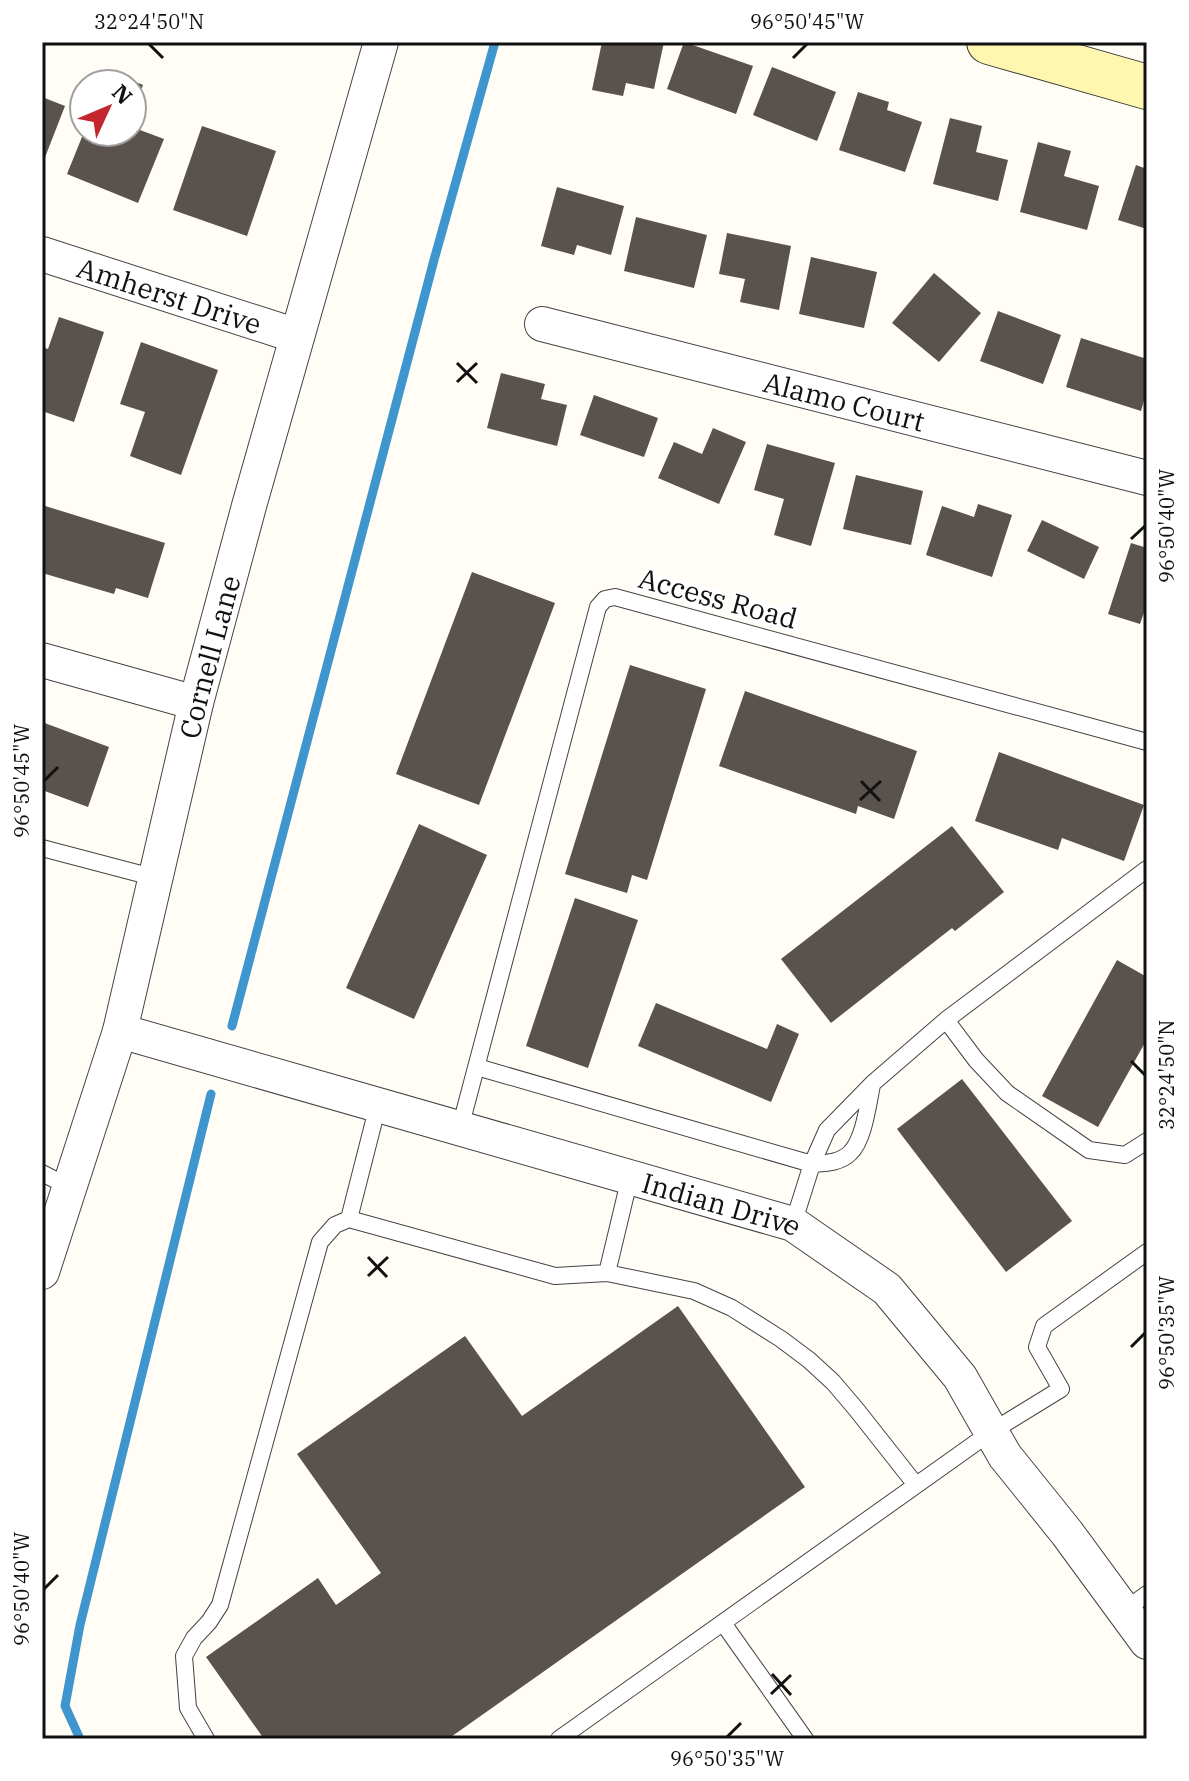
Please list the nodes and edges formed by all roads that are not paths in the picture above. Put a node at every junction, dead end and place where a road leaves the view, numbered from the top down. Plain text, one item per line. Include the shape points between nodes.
1 (381, 42) edge
2 (989, 42) edge
3 (1147, 87) edge
4 (42, 254) edge
5 (542, 324) dead end
6 (297, 336) junction
7 (1147, 478) edge
8 (42, 660) edge
9 (196, 703) junction
10 (1147, 742) edge
11 (42, 848) edge
12 (1147, 869) edge
13 (156, 878) junction
14 (946, 1020) junction
15 (120, 1031) junction
16 (477, 1067) junction
17 (873, 1083) junction
18 (378, 1105) junction
19 (460, 1128) junction
20 (1147, 1141) edge
21 (812, 1164) junction
22 (630, 1177) junction
23 (56, 1180) edge
24 (349, 1219) junction
25 (793, 1224) junction
26 (1147, 1252) edge
27 (42, 1272) edge
28 (607, 1273) junction
29 (991, 1432) junction
30 (916, 1485) junction
31 (1136, 1602) edge
32 (723, 1623) junction
33 (1147, 1642) edge
34 (206, 1739) edge
35 (559, 1739) edge
36 (805, 1739) edge

1 - 6 street, Cornell Lane
2 - 3 street
4 - 6 street, Amherst Drive
5 - 7 street, Alamo Court
6 - 9 street, Cornell Lane
8 - 9 street
9 - 13 street, Cornell Lane
10 - 16 lane, Access Road via 615,597 605,599 598,607
11 - 13 lane
12 - 14 lane
13 - 15 street, Cornell Lane
14 - 17 lane
14 - 20 lane via 1007,1093 1089,1150 1125,1155
15 - 18 street, Indian Drive
15 - 23 street, Cornell Lane
16 - 19 lane, Access Road
16 - 21 lane
17 - 21 lane via 827,1130
17 - 21 lane via 859,1139 849,1154 835,1162
18 - 19 street, Indian Drive
18 - 24 lane
19 - 22 street, Indian Drive
21 - 25 lane
22 - 25 street, Indian Drive
22 - 28 lane
23 - 27 street, Cornell Lane
24 - 28 lane via 555,1276
24 - 34 lane via 320,1242 220,1605 184,1656 188,1708
25 - 29 street, Indian Drive via 887,1289 960,1377
26 - 29 lane via 1044,1326 1037,1347 1061,1389
28 - 30 lane via 694,1291 781,1339 833,1382
29 - 30 lane
29 - 31 street, Indian Drive via 1067,1533
30 - 32 lane
31 - 33 street, Indian Drive
32 - 35 lane
32 - 36 lane

